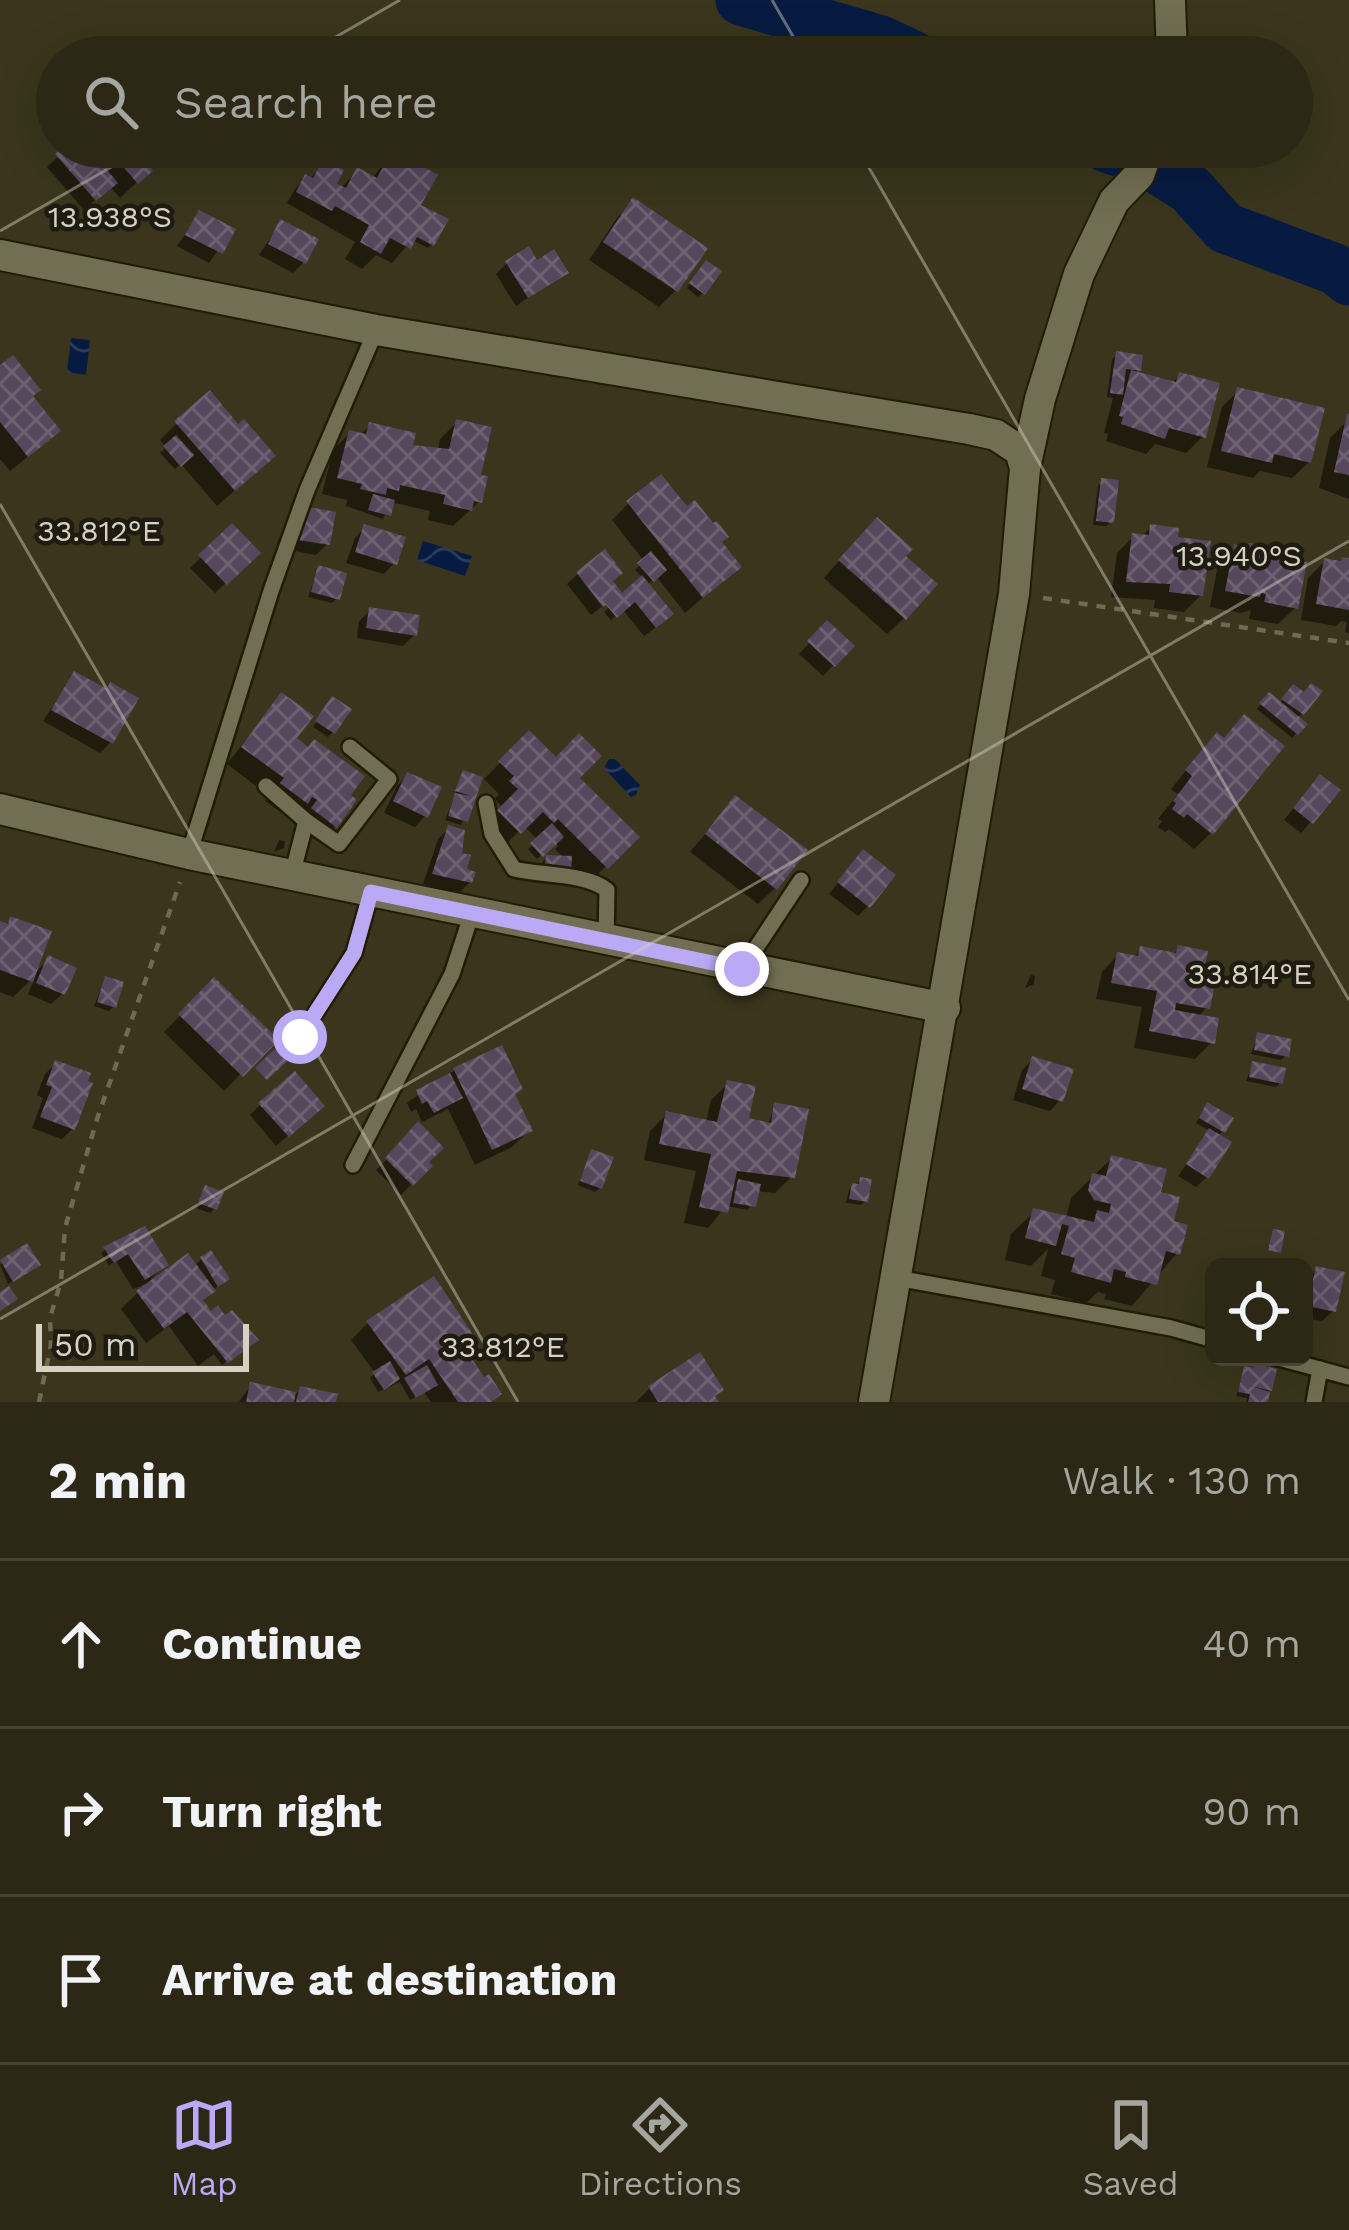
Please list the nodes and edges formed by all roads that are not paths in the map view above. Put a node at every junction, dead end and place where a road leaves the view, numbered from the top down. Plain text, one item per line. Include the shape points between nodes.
1 (1170, 0) edge
2 (1171, 36) edge
3 (1142, 168) edge
4 (0, 255) edge
5 (376, 330) junction
6 (1025, 468) junction
7 (350, 747) dead end
8 (266, 786) dead end
9 (486, 802) dead end
10 (0, 809) edge
11 (306, 821) junction
12 (189, 854) junction
13 (292, 875) junction
14 (801, 880) dead end
15 (371, 892) junction
16 (472, 913) junction
17 (606, 940) junction
18 (742, 969) junction
19 (945, 1008) junction
20 (300, 1037) dead end
21 (353, 1165) dead end
22 (897, 1278) junction
23 (1205, 1337) edge
24 (1309, 1366) edge
25 (1320, 1369) junction
26 (1349, 1377) edge
27 (874, 1402) edge
28 (1315, 1402) edge

1 - 2 street
3 - 6 street via 1114,201 1078,274
4 - 5 street
5 - 6 street via 969,429 1010,442
5 - 12 lane via 278,571
6 - 19 street via 1014,594
7 - 11 lane via 388,779 339,844
8 - 11 lane
9 - 17 lane via 492,835 514,869 593,879 607,890
10 - 12 street
11 - 13 lane
12 - 13 street
13 - 15 street
14 - 18 lane
15 - 16 street
15 - 20 lane via 354,953
16 - 17 street
16 - 21 lane via 452,974
17 - 18 street
18 - 19 street
19 - 22 street
22 - 23 lane
22 - 27 street
24 - 25 lane
25 - 26 lane
25 - 28 lane

